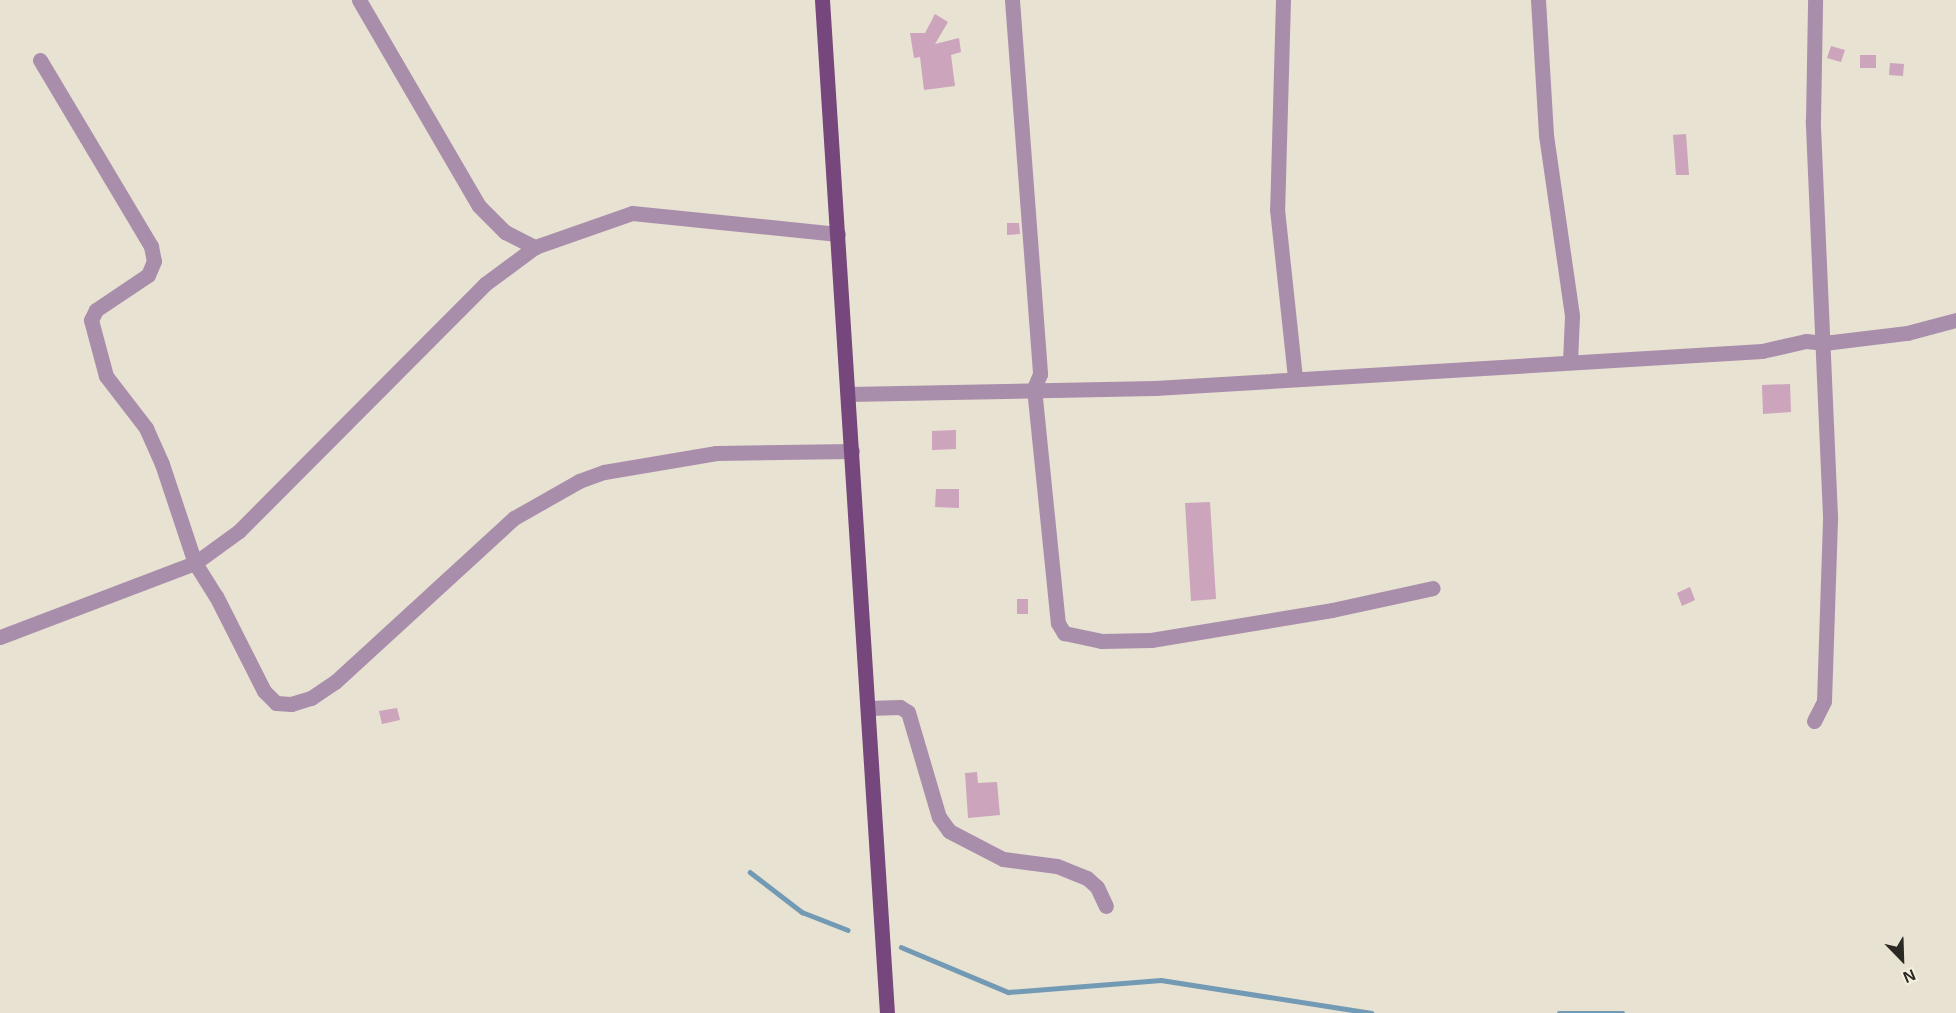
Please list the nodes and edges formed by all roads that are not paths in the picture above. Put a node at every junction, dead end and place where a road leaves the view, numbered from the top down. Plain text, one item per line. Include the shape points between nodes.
1 (359, 0) edge
2 (822, 0) edge
3 (1012, 0) edge
4 (1283, 0) edge
5 (1538, 0) edge
6 (1815, 0) edge
7 (40, 60) dead end
8 (838, 234) junction
9 (535, 247) junction
10 (1956, 320) edge
11 (1824, 343) junction
12 (1570, 361) junction
13 (1295, 377) junction
14 (1034, 388) junction
15 (848, 394) junction
16 (852, 451) junction
17 (195, 564) junction
18 (1433, 588) dead end
19 (0, 637) edge
20 (868, 708) junction
21 (1814, 721) dead end
22 (1106, 906) dead end
23 (887, 1013) edge

1 - 9 street via 479,206 505,232
2 - 8 main road
3 - 14 street via 1040,374
4 - 13 street via 1277,209
5 - 12 street via 1546,135 1572,316
6 - 11 street via 1813,132
7 - 17 street via 151,246 154,261 148,275 96,310 91,320 106,376 146,428 162,464
8 - 9 street via 632,213
8 - 15 main road
9 - 17 street via 485,284 239,531
10 - 11 street via 1907,333
11 - 12 street via 1806,341 1762,351
11 - 21 street via 1829,528 1824,701
12 - 13 street
13 - 14 street via 1155,388
14 - 15 street
14 - 18 street via 1058,623 1064,633 1101,641 1151,640 1332,610
15 - 16 main road
16 - 17 street via 716,453 604,472 579,481 514,518 334,682 311,698 291,704 276,702 264,691 216,596
16 - 20 main road
17 - 19 street
20 - 22 street via 900,707 908,712 939,817 949,831 1003,859 1057,866 1087,878 1097,887
20 - 23 main road

